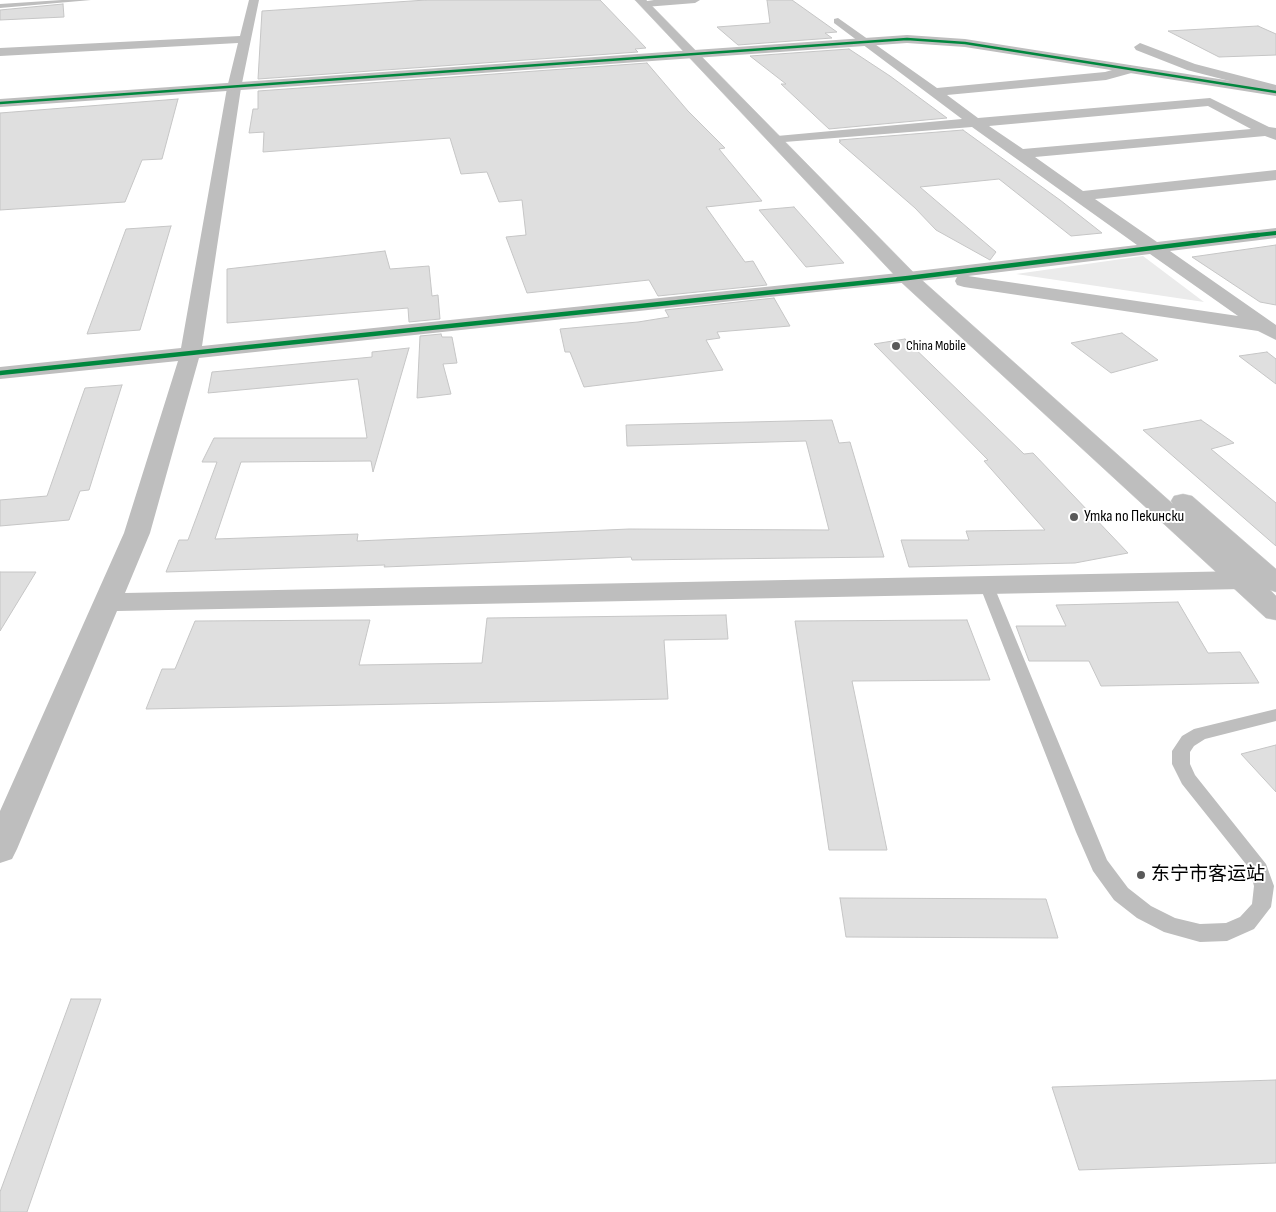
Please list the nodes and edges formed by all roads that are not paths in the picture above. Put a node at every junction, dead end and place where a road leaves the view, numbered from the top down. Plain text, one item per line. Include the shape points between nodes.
1 (88, 0) edge
2 (254, 0) edge
3 (695, 0) edge
4 (649, 2) edge
5 (0, 6) edge
6 (838, 21) dead end
7 (245, 39) junction
8 (866, 42) junction
9 (1140, 47) dead end
10 (0, 52) edge
11 (700, 54) junction
12 (1130, 69) junction
13 (1224, 80) junction
14 (234, 88) junction
15 (1276, 90) edge
16 (934, 92) junction
17 (1210, 102) junction
18 (0, 104) edge
19 (976, 123) junction
20 (1273, 133) edge
21 (784, 140) junction
22 (1021, 154) junction
23 (1276, 175) edge
24 (1079, 196) junction
25 (1276, 233) edge
26 (1152, 248) junction
27 (930, 276) junction
28 (908, 278) junction
29 (1272, 329) edge
30 (190, 354) junction
31 (0, 373) edge
32 (1094, 422) dead end
33 (1168, 488) dead end
34 (1261, 579) edge
35 (986, 584) junction
36 (108, 602) junction
37 (1276, 610) edge
38 (1276, 716) edge
39 (0, 848) edge

1 - 5 lane
2 - 7 main road
3 - 4 main road
4 - 11 main road
6 - 8 main road
7 - 10 main road
7 - 14 main road
8 - 11 main road
8 - 12 main road via 907,39 965,43
8 - 16 main road
9 - 13 main road
11 - 14 main road
11 - 21 main road
12 - 13 main road
12 - 16 main road via 1106,76
13 - 15 main road
13 - 17 main road
14 - 18 main road
14 - 30 main road
16 - 19 main road
17 - 19 main road
17 - 20 main road
19 - 21 main road
19 - 22 main road
20 - 22 main road
21 - 27 main road
21 - 28 main road
22 - 24 main road
23 - 24 main road
24 - 26 main road
25 - 26 main road
26 - 27 main road
26 - 29 main road
27 - 28 main road
27 - 29 main road
27 - 32 main road
28 - 30 main road
28 - 34 main road
30 - 31 main road
30 - 36 main road via 138,533
33 - 34 main road
34 - 35 main road
34 - 37 main road
35 - 36 main road
35 - 38 lane via 1100,865 1121,894 1144,912 1171,926 1200,933 1226,932 1248,923 1261,907 1264,886 1258,864 1188,779 1181,764 1181,752 1188,741 1200,734
36 - 39 main road

